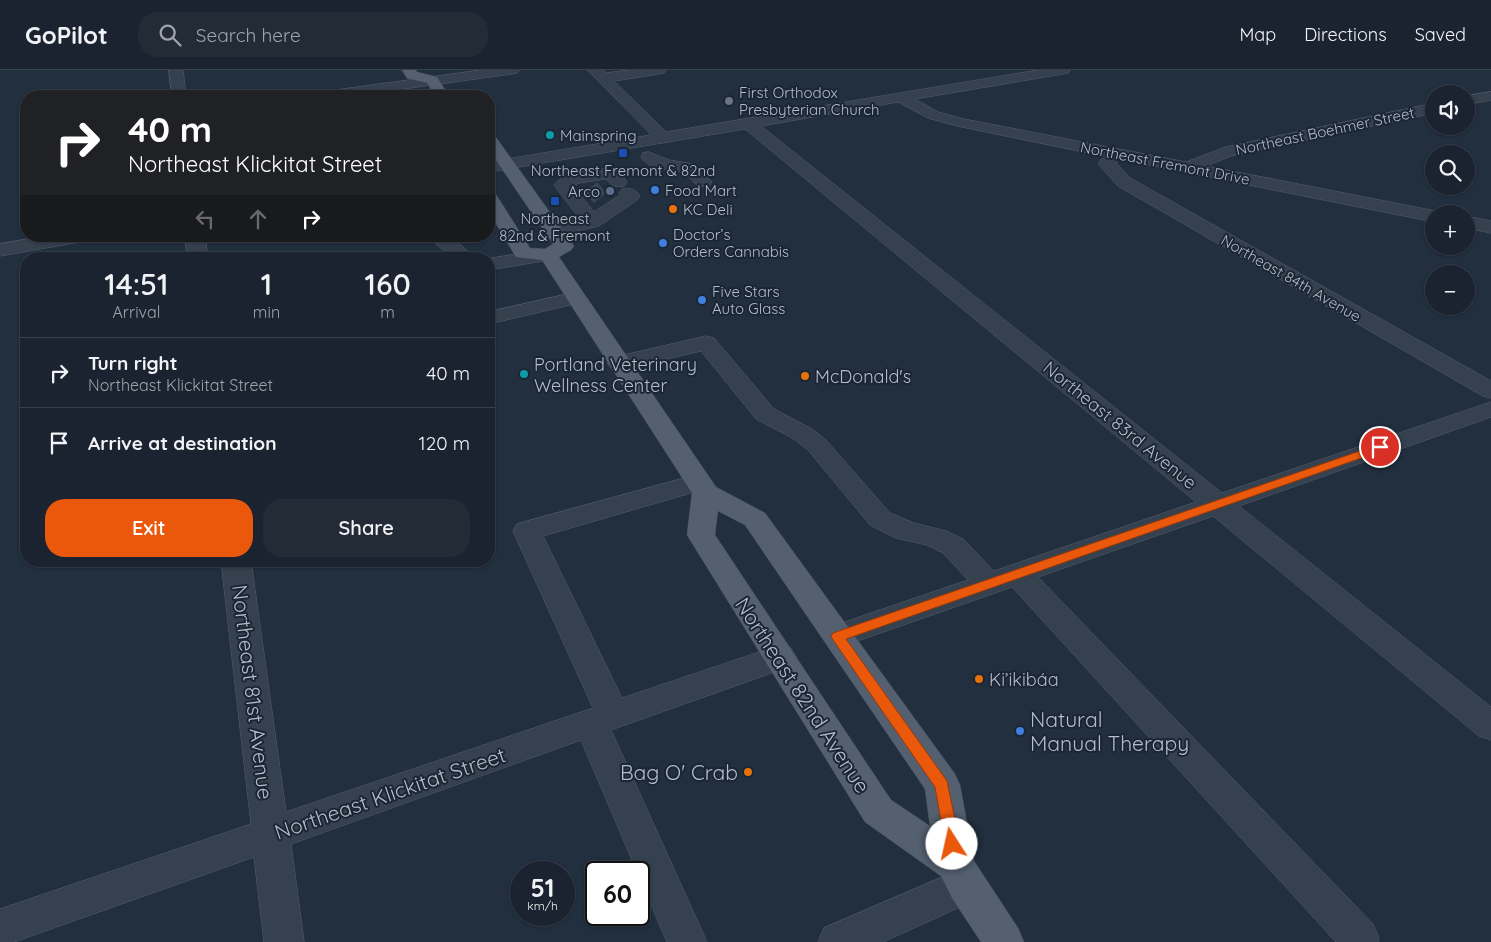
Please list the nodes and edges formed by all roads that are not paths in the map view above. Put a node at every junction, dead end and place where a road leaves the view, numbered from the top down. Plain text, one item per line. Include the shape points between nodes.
1 (176, 70) edge
2 (409, 70) edge
3 (512, 70) edge
4 (659, 70) edge
5 (1063, 70) edge
6 (600, 74) edge
7 (436, 75) edge
8 (178, 90) edge
9 (354, 90) edge
10 (440, 90) edge
11 (1491, 96) edge
12 (899, 97) junction
13 (1475, 99) edge
14 (1425, 110) edge
15 (749, 124) junction
16 (663, 138) junction
17 (636, 143) junction
18 (1113, 152) junction
19 (565, 155) junction
20 (498, 166) edge
21 (1188, 167) junction
22 (627, 172) junction
23 (703, 182) dead end
24 (596, 193) junction
25 (495, 208) edge
26 (1425, 214) edge
27 (592, 222) junction
28 (1475, 224) edge
29 (1491, 227) edge
30 (552, 230) junction
31 (46, 242) edge
32 (445, 242) edge
33 (0, 250) edge
34 (458, 252) edge
35 (548, 255) junction
36 (495, 263) edge
37 (576, 298) junction
38 (495, 317) edge
39 (619, 363) junction
40 (1491, 391) edge
41 (1491, 409) edge
42 (702, 488) junction
43 (1217, 504) junction
44 (237, 567) edge
45 (1004, 579) junction
46 (838, 636) junction
47 (780, 657) junction
48 (602, 719) junction
49 (1491, 726) edge
50 (271, 834) junction
51 (961, 874) junction
52 (0, 928) edge
53 (1357, 941) edge
54 (284, 942) edge
55 (687, 942) edge
56 (838, 942) edge
57 (1004, 942) edge

1 - 8 street
2 - 7 main road via 412,75
3 - 7 street
4 - 6 street
5 - 12 street
6 - 16 street
7 - 9 street
7 - 10 main road
11 - 13 street
12 - 15 street
12 - 18 street, Northeast Fremont Drive via 946,119
14 - 21 street, Northeast Boehmer Street via 1226,152
15 - 16 street
15 - 43 street, Northeast 83rd Avenue
16 - 17 street
17 - 19 street
17 - 22 street
18 - 21 street, Northeast Fremont Drive
18 - 40 street, Northeast 84th Avenue via 1107,164 1124,182
19 - 20 street
19 - 24 street
20 - 30 main road
21 - 26 street, Northeast Fremont Drive
22 - 23 street via 665,165 687,168
22 - 24 street
22 - 24 street via 631,196
24 - 27 street
24 - 27 street via 574,179 563,185
25 - 35 main road via 523,253
27 - 30 street
28 - 29 street
30 - 35 main road via 564,246
31 - 33 street
32 - 34 street
35 - 36 street
35 - 37 main road, Northeast 82nd Avenue
37 - 38 street
37 - 39 main road, Northeast 82nd Avenue
39 - 42 main road, Northeast 82nd Avenue
39 - 45 street via 706,343 765,414 817,445 880,519 953,546
41 - 43 street
42 - 46 main road, Northeast 82nd Avenue via 755,519
42 - 47 main road, Northeast 82nd Avenue via 701,535
42 - 48 street via 527,531
43 - 45 street
43 - 49 street, Northeast 83rd Avenue
44 - 50 street, Northeast 81st Avenue
45 - 46 street
45 - 53 street
46 - 51 main road, Northeast 82nd Avenue via 942,785
47 - 48 street, Northeast Klickitat Street
47 - 51 main road, Northeast 82nd Avenue via 878,811
48 - 50 street, Northeast Klickitat Street
48 - 55 street
50 - 52 street, Northeast Klickitat Street
50 - 54 street, Northeast 81st Avenue
51 - 56 street
51 - 57 main road, Northeast 82nd Avenue

